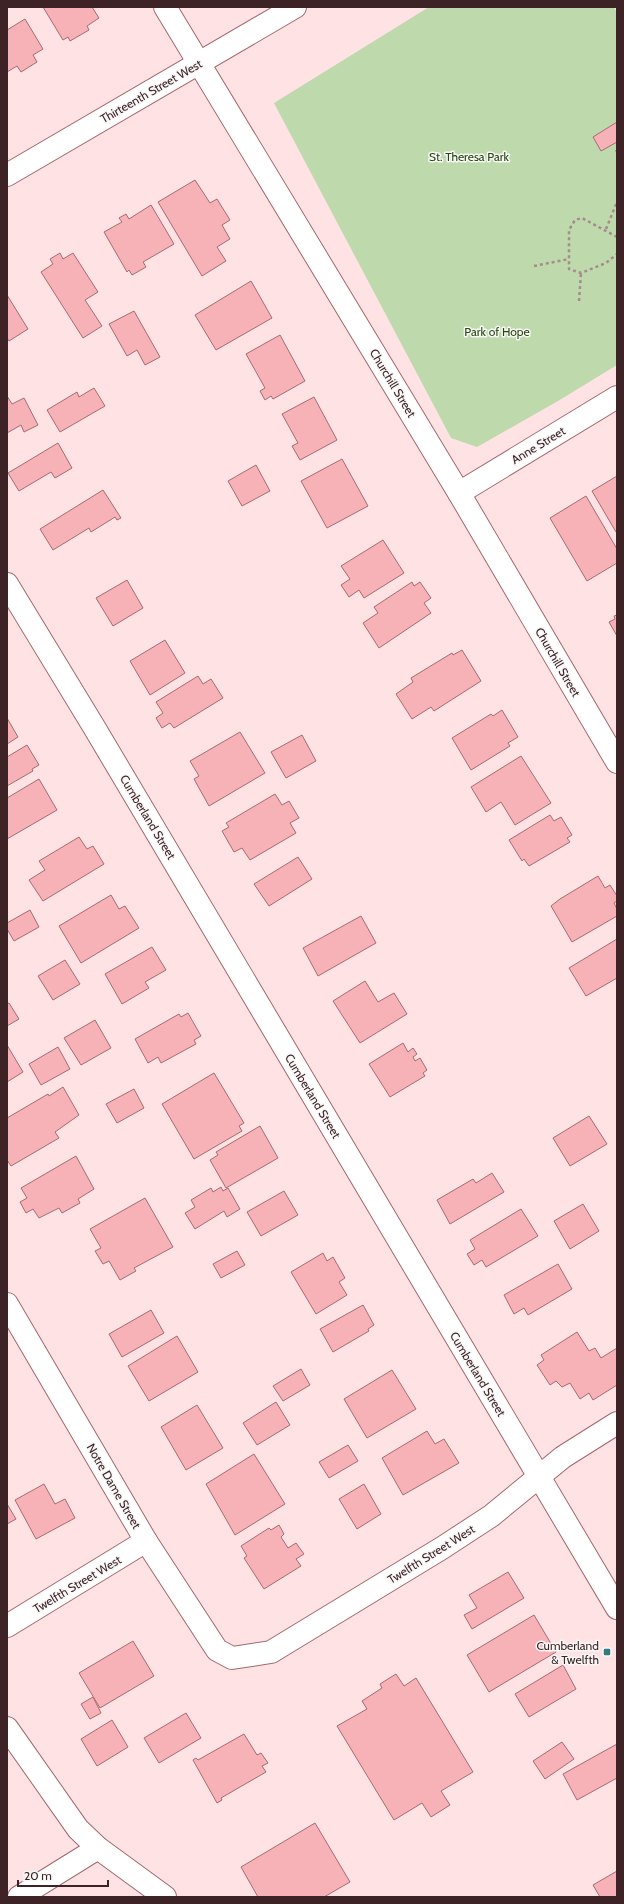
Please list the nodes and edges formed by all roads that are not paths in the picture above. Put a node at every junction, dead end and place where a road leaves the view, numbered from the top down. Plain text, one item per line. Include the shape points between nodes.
1 (165, 7) edge
2 (295, 7) edge
3 (198, 63) junction
4 (7, 175) edge
5 (617, 397) edge
6 (459, 493) junction
7 (7, 584) edge
8 (617, 762) edge
9 (7, 1304) edge
10 (617, 1423) edge
11 (539, 1477) junction
12 (146, 1541) junction
13 (617, 1608) edge
14 (7, 1626) edge
15 (232, 1658) joint
16 (7, 1728) edge
17 (98, 1848) junction
18 (19, 1897) edge
19 (165, 1897) edge

1 - 3 street, Churchill Street
2 - 3 street, Thirteenth Street West
3 - 4 street, Thirteenth Street West
3 - 6 street, Churchill Street
5 - 6 street, Anne Street
6 - 8 street, Churchill Street
7 - 11 street, Cumberland Street
9 - 12 street, Notre Dame Street
10 - 11 street, Twelfth Street West via 563,1457
11 - 13 street, Cumberland Street
11 - 15 street, Twelfth Street West via 506,1506 467,1532 271,1652
12 - 14 street, Twelfth Street West
12 - 15 street, Notre Dame Street via 217,1650
16 - 17 street via 78,1829
17 - 18 street
17 - 19 street

